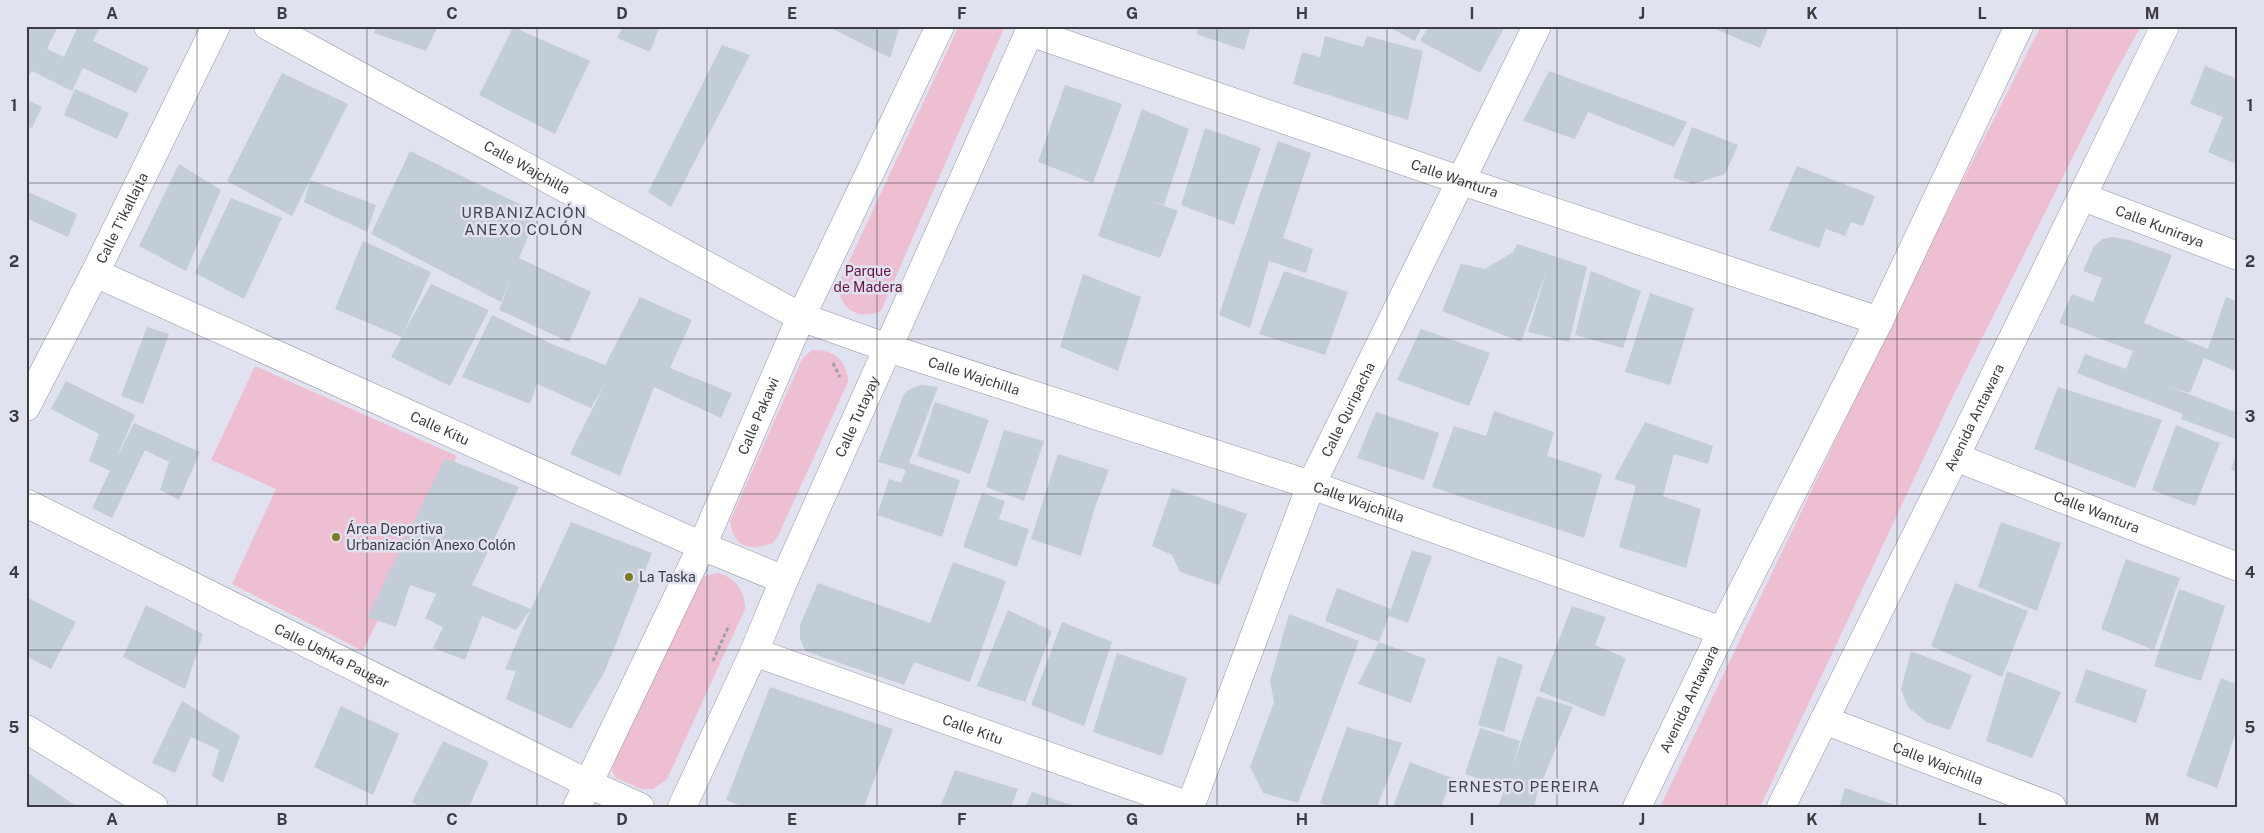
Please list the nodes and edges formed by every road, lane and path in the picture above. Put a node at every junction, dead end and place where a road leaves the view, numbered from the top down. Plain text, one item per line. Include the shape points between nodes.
1 (216, 26) edge
2 (268, 26) edge
3 (940, 26) edge
4 (1537, 26) edge
5 (2020, 26) edge
6 (2165, 26) edge
7 (1031, 29) edge
8 (1462, 181) junction
9 (2083, 197) junction
10 (2238, 256) edge
11 (95, 273) junction
12 (801, 317) junction
13 (1879, 322) junction
14 (888, 348) junction
15 (830, 360) dead end
16 (841, 382) dead end
17 (26, 407) edge
18 (1955, 457) junction
19 (1311, 485) junction
20 (26, 503) edge
21 (702, 546) junction
22 (2238, 568) edge
23 (784, 580) junction
24 (730, 623) dead end
25 (1722, 631) junction
26 (754, 652) junction
27 (710, 667) dead end
28 (1824, 720) junction
29 (26, 729) edge
30 (583, 796) edge
31 (154, 807) edge
32 (640, 807) edge
33 (682, 807) edge
34 (1191, 807) edge
35 (1637, 807) edge
36 (1781, 807) edge
37 (2052, 807) edge

1 - 11 street, Calle T'ikallajta
2 - 12 street, Calle Wajchilla
3 - 12 street, Calle Pakawi
4 - 8 street, Calle Quripacha
5 - 13 street, Avenida Antawara
6 - 9 street, Avenida Antawara
7 - 8 street, Calle Wantura
7 - 14 street, Calle Tutayay
8 - 13 street, Calle Wantura
8 - 19 street, Calle Quripacha
9 - 10 street, Calle Kuniraya
9 - 18 street, Avenida Antawara
11 - 17 street, Calle T'ikallajta
11 - 21 street, Calle Kitu
12 - 14 street, Calle Wajchilla
12 - 21 street, Calle Pakawi
13 - 25 street, Avenida Antawara
14 - 19 street, Calle Wajchilla
14 - 23 street, Calle Tutayay
15 - 16 path via 840,373
18 - 22 street, Calle Wantura
18 - 28 street, Avenida Antawara
19 - 25 street, Calle Wajchilla
19 - 34 street, Calle Quripacha
20 - 30 street, Calle Ushka Paugar
21 - 23 street, Calle Kitu
21 - 30 street, Calle Pakawi
23 - 26 street, Calle Tutayay
24 - 27 path
25 - 35 street, Avenida Antawara
26 - 33 street, Calle Tutayay
26 - 34 street, Calle Kitu
28 - 36 street, Avenida Antawara
28 - 37 street, Calle Wajchilla
29 - 31 street
30 - 32 street, Calle Ushka Paugar

